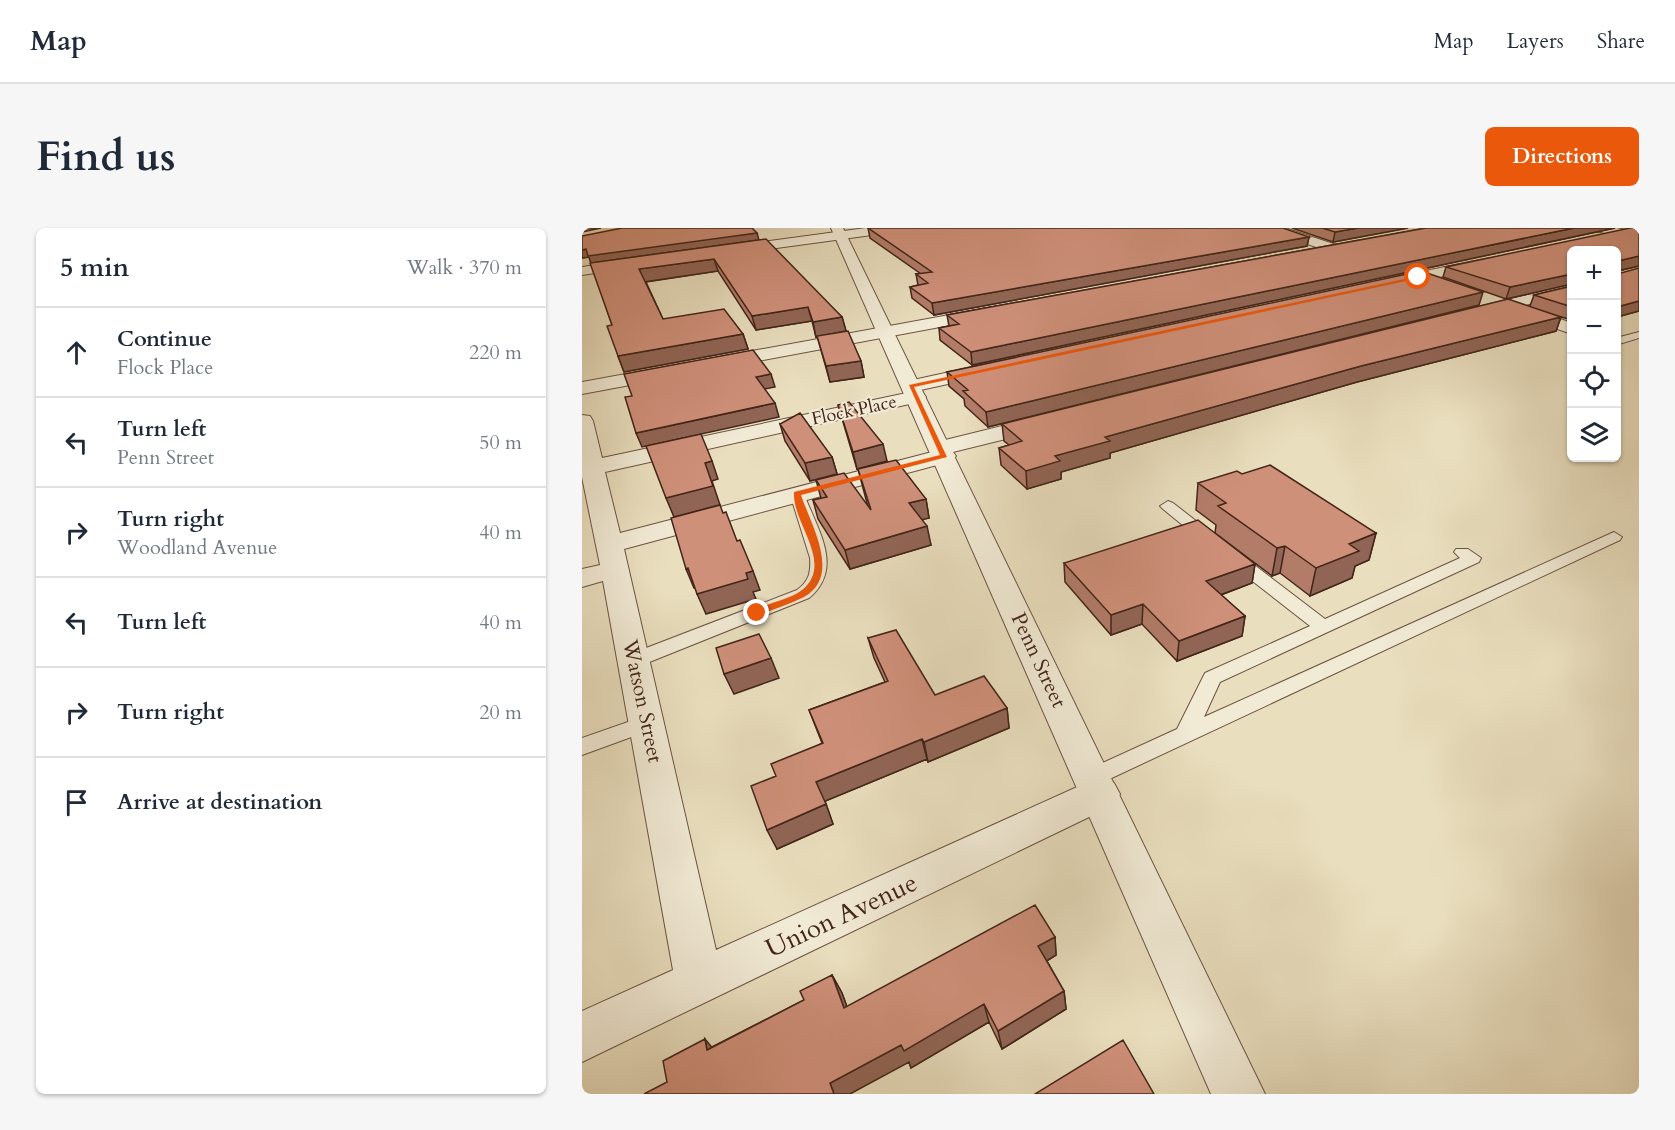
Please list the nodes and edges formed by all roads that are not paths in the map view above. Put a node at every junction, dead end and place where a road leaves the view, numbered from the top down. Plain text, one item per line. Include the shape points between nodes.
1 (894, 228) edge
2 (1273, 228) edge
3 (1600, 228) edge
4 (1639, 229) edge
5 (839, 232) edge
6 (1621, 233) junction
7 (1639, 237) edge
8 (1587, 240) edge
9 (1366, 242) edge
10 (1333, 248) junction
11 (711, 253) edge
12 (1298, 255) edge
13 (1506, 258) edge
14 (652, 261) edge
15 (582, 271) edge
16 (1418, 277) junction
17 (1369, 288) edge
18 (1450, 288) edge
19 (1567, 290) edge
20 (1472, 295) edge
21 (1504, 306) junction
22 (1003, 310) edge
23 (1457, 318) edge
24 (1567, 327) edge
25 (886, 332) junction
26 (1639, 335) edge
27 (1621, 341) edge
28 (1007, 365) edge
29 (582, 388) edge
30 (913, 391) junction
31 (1065, 417) edge
32 (582, 421) edge
33 (942, 452) junction
34 (587, 469) edge
35 (797, 494) junction
36 (1168, 507) dead end
37 (1614, 537) dead end
38 (1462, 552) dead end
39 (613, 556) junction
40 (582, 578) edge
41 (1323, 627) junction
42 (635, 660) junction
43 (648, 723) junction
44 (1185, 734) junction
45 (582, 747) edge
46 (1096, 785) junction
47 (699, 981) junction
48 (582, 1037) edge
49 (1238, 1094) edge

1 - 5 street
2 - 10 street
3 - 6 street
4 - 6 street
5 - 11 street
5 - 25 street, Penn Street
6 - 7 street
6 - 8 street
9 - 10 street
10 - 12 street
10 - 16 street
13 - 16 street
14 - 15 street
16 - 17 street
16 - 18 street
19 - 21 street
20 - 21 street
21 - 23 street
21 - 24 street
22 - 25 street
25 - 29 street
25 - 30 street, Penn Street
26 - 27 lane
28 - 30 street, Flock Place
30 - 33 street, Penn Street
30 - 34 street, Flock Place
31 - 33 street
32 - 34 street, Watson Street
33 - 35 street
33 - 46 street, Penn Street
34 - 39 street, Watson Street
35 - 39 street
35 - 42 lane via 819,558 815,584 793,598
36 - 41 lane
37 - 44 lane
38 - 41 lane via 1473,558
39 - 40 street
39 - 42 street, Watson Street
41 - 44 lane via 1212,678
42 - 43 street, Watson Street
43 - 45 lane
43 - 47 street, Watson Street
44 - 46 lane
46 - 47 street, Union Avenue
46 - 49 street, Penn Street
47 - 48 street, Union Avenue

